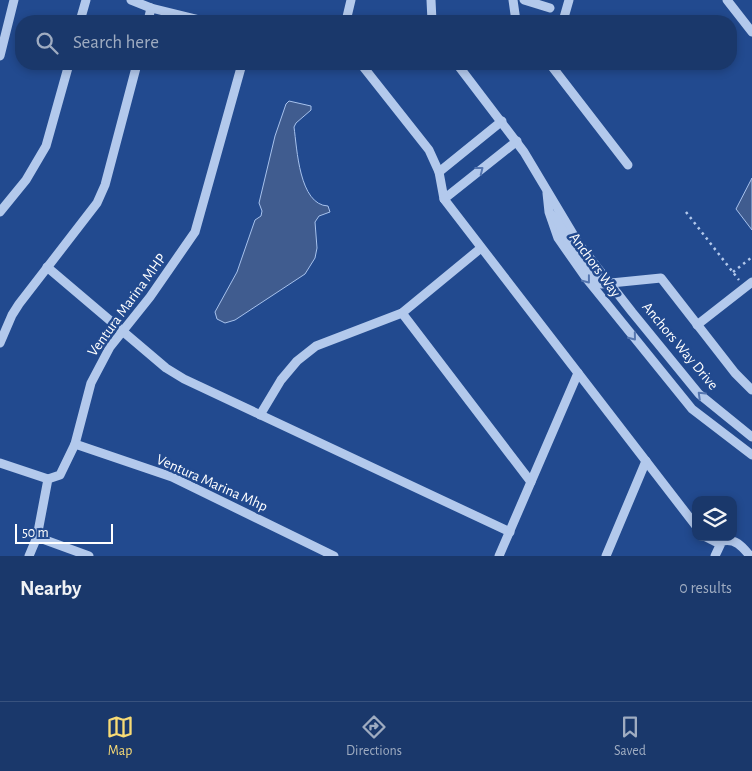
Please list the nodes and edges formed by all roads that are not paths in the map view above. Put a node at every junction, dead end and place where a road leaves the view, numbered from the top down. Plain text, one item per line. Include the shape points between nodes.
1 (14, 0) edge
2 (86, 0) edge
3 (131, 0) edge
4 (351, 0) edge
5 (431, 0) edge
6 (513, 0) edge
7 (524, 0) edge
8 (569, 0) edge
9 (727, 0) edge
10 (152, 8) junction
11 (550, 8) dead end
12 (82, 15) edge
13 (150, 15) edge
14 (180, 15) edge
15 (347, 15) edge
16 (432, 15) edge
17 (515, 15) edge
18 (565, 15) edge
19 (752, 32) edge
20 (0, 56) edge
21 (67, 70) edge
22 (135, 70) edge
23 (240, 70) edge
24 (366, 70) edge
25 (462, 70) edge
26 (555, 70) edge
27 (502, 121) junction
28 (517, 142) junction
29 (628, 166) dead end
30 (439, 172) junction
31 (546, 190) junction
32 (444, 199) junction
33 (0, 212) edge
34 (548, 212) junction
35 (481, 248) junction
36 (47, 267) junction
37 (610, 283) junction
38 (749, 285) edge
39 (402, 313) junction
40 (697, 325) junction
41 (123, 331) junction
42 (0, 343) edge
43 (578, 373) junction
44 (752, 390) edge
45 (260, 415) junction
46 (752, 437) edge
47 (75, 444) junction
48 (752, 455) edge
49 (646, 461) junction
50 (0, 463) edge
51 (48, 479) junction
52 (531, 482) junction
53 (692, 521) edge
54 (510, 532) junction
55 (37, 537) junction
56 (714, 541) edge
57 (722, 541) joint
58 (734, 541) edge
59 (29, 556) edge
60 (89, 556) edge
61 (334, 556) edge
62 (499, 556) edge
63 (606, 556) edge
64 (715, 556) edge
65 (750, 556) edge

1 - 20 street
2 - 12 street
3 - 10 street
4 - 15 street
5 - 16 street
6 - 17 street
7 - 11 street
8 - 18 street
9 - 19 street
10 - 13 street
10 - 14 street
21 - 33 street via 46,146 26,180
22 - 36 street via 106,185 97,203
23 - 41 street, Ventura Marina MHP via 195,232
24 - 30 street via 430,150
25 - 27 street, Anchors Way
26 - 29 street
27 - 28 street, Anchors Way
27 - 30 street
28 - 31 street, Anchors Way
32 -> 28 street
30 - 32 street
31 - 34 street, Anchors Way
31 - 37 street, Anchors Way Drive via 578,244
32 - 35 street
34 - 37 street via 557,220 571,246 601,284
34 -> 48 street, Anchors Way via 570,258 692,409
35 - 39 street
35 - 43 street
36 - 41 street, Ventura Marina Mhp
36 - 42 street via 12,315
37 - 40 street via 661,278
46 -> 37 street, Anchors Way Drive via 699,394
38 - 40 street
39 - 45 street via 316,346 297,360
39 - 52 street
40 - 44 street
41 - 45 street, Ventura Marina Mhp via 166,368
41 - 47 street, Ventura Marina MHP via 110,347 91,384
43 - 49 street
43 - 52 street
45 - 54 street, Ventura Marina Mhp
47 - 51 street, Ventura Marina MHP via 60,475
47 - 61 street, Ventura Marina Mhp via 172,477
49 - 53 street
49 - 63 street
50 - 51 street
51 - 55 street
52 - 54 street
54 - 62 street
55 - 59 street
55 - 60 street
56 - 57 street
57 - 64 street
58 - 65 street

